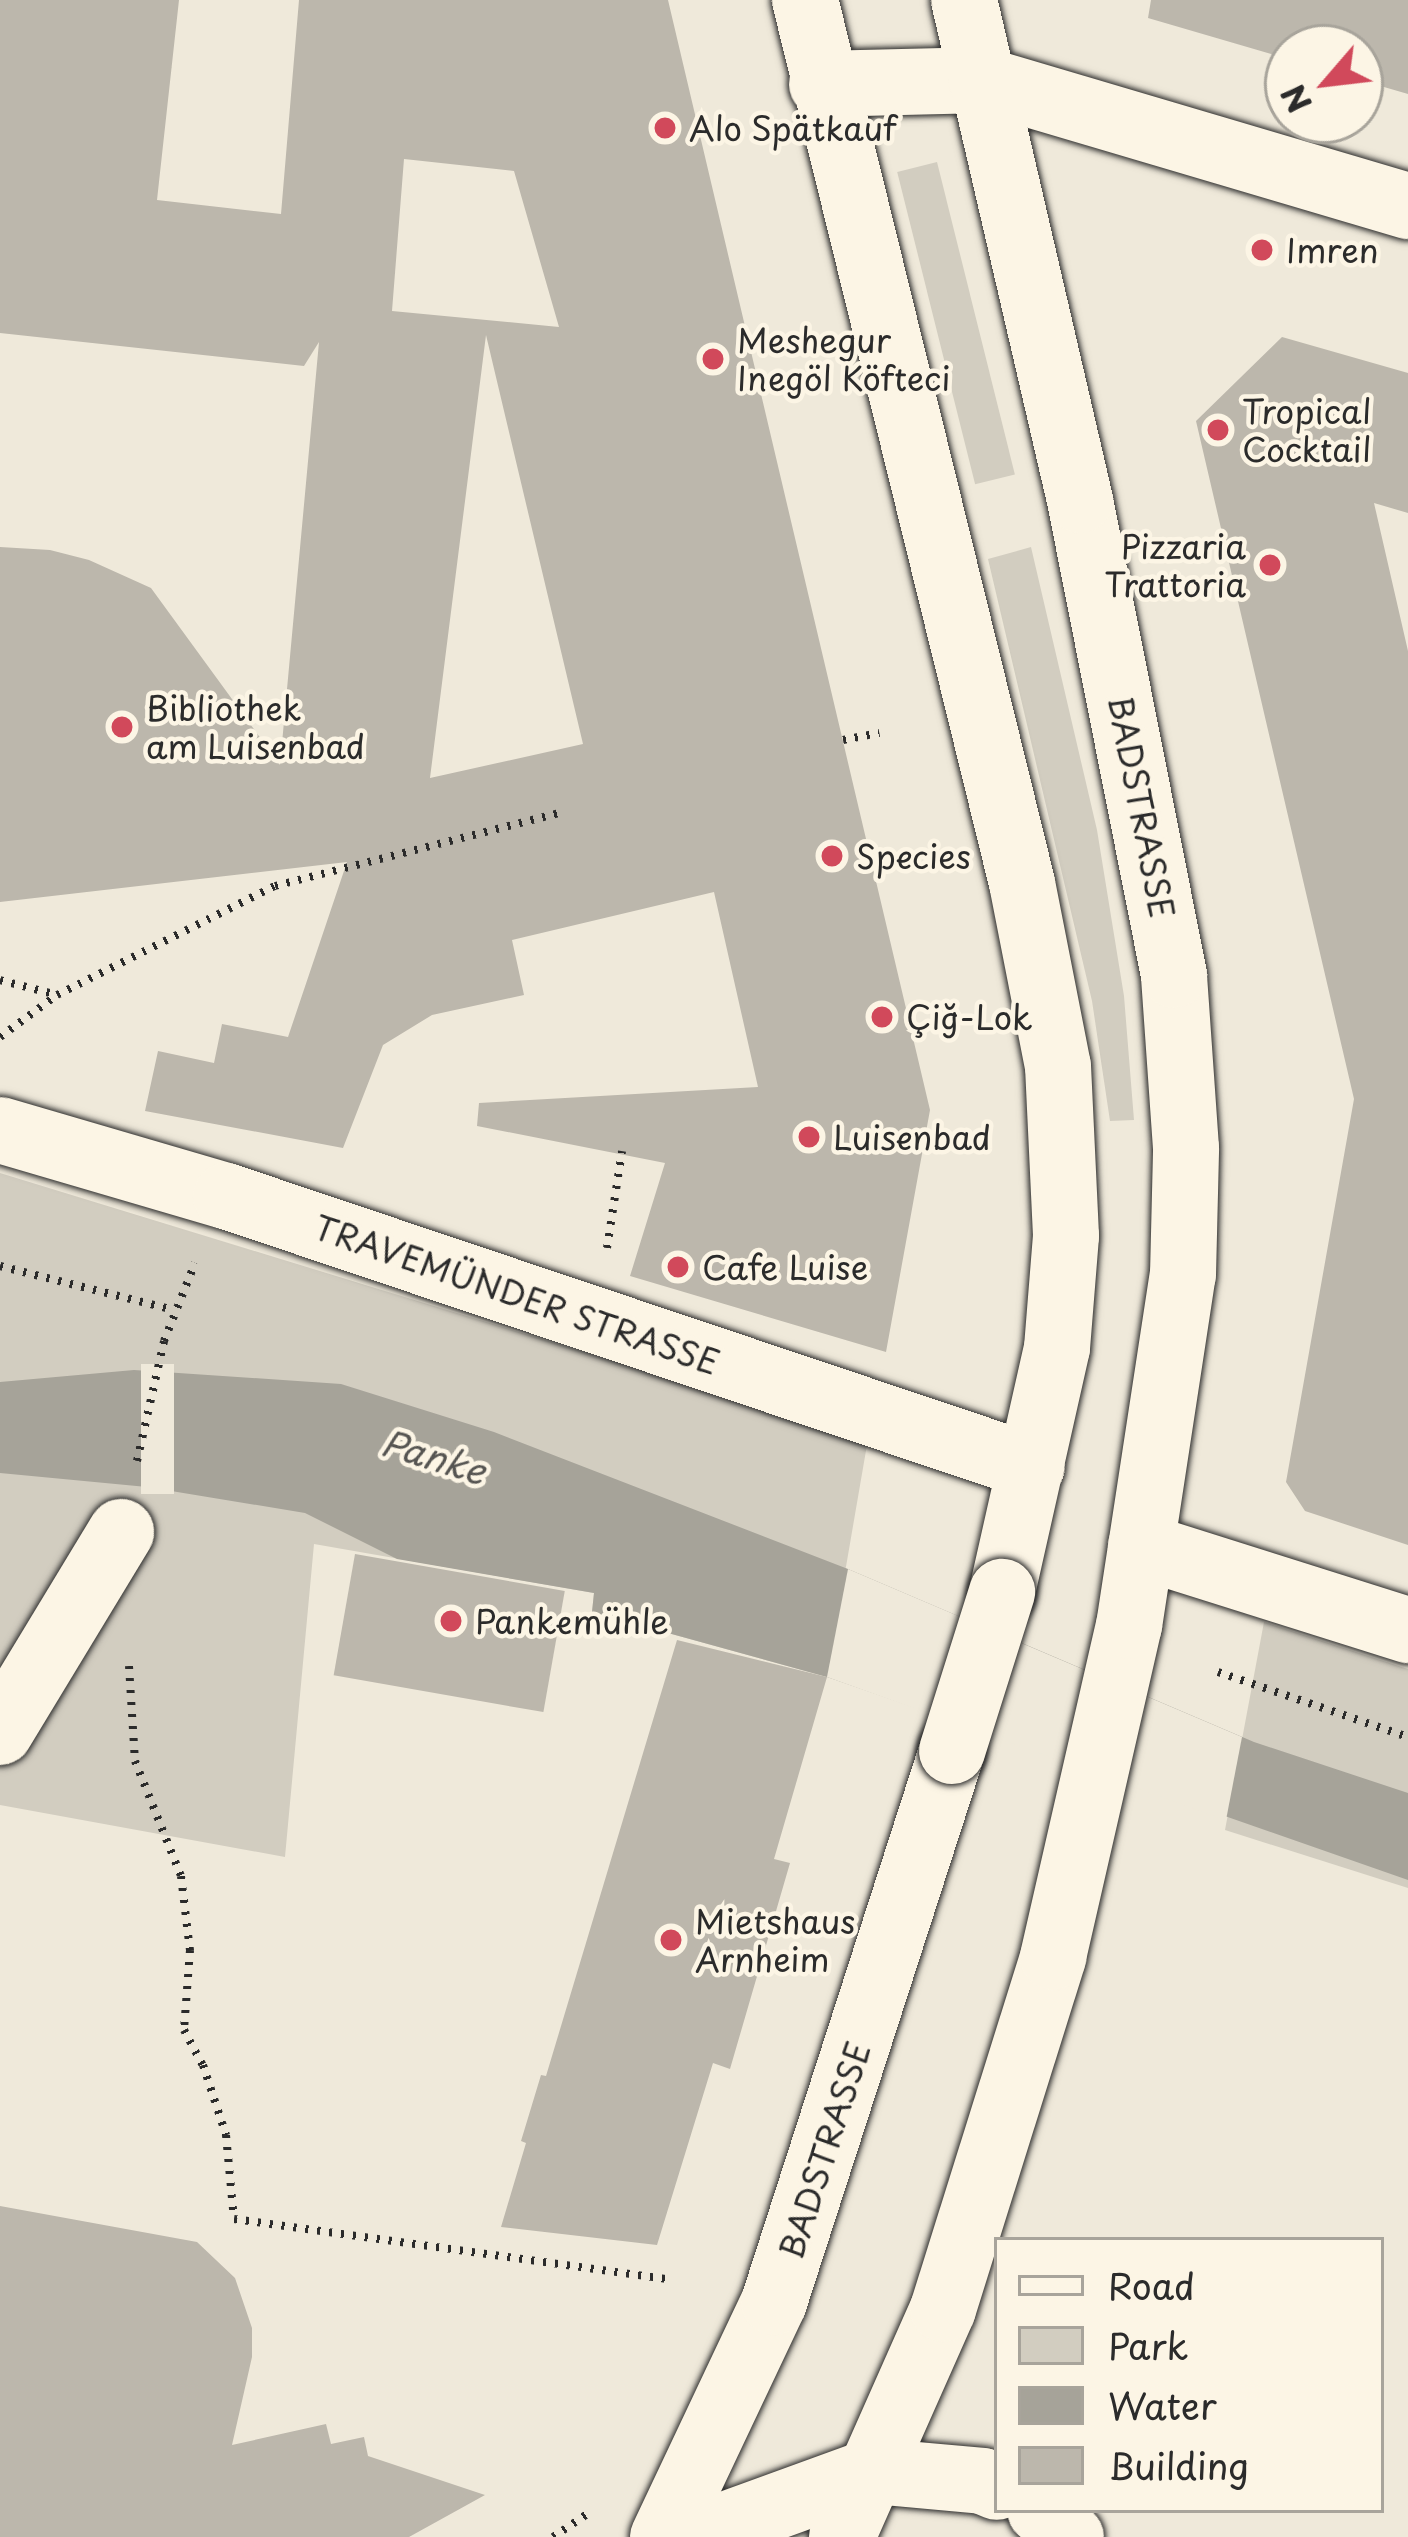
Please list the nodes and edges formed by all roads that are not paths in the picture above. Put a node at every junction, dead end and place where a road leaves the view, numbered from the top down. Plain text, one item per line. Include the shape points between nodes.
1 (805, 0) edge
2 (964, 0) edge
3 (982, 80) junction
4 (822, 84) junction
5 (1408, 206) edge
6 (0, 1130) edge
7 (1032, 1467) junction
8 (121, 1532) road end
9 (1141, 1546) junction
10 (1408, 1630) edge
11 (0, 1732) edge
12 (873, 2471) junction
13 (994, 2486) edge
14 (1043, 2513) edge
15 (663, 2537) edge
16 (692, 2537) edge
17 (842, 2537) edge
18 (1071, 2537) edge

1 - 4 main road
2 - 3 main road, BADSTRASSE
3 - 4 main road
3 - 5 main road
3 - 9 main road, BADSTRASSE via 1085,522 1174,975 1186,1148 1183,1275
4 - 7 main road via 1011,839 1058,1066 1066,1236 1057,1348
6 - 7 main road, TRAVEMÜNDER STRASSE via 226,1196
7 - 15 main road, BADSTRASSE, bridge via 1002,1592 774,2302
8 - 11 main road
9 - 10 main road
9 - 12 main road, BADSTRASSE via 1053,1957 943,2309
12 - 13 main road
12 - 16 main road
12 - 17 main road
14 - 18 main road

